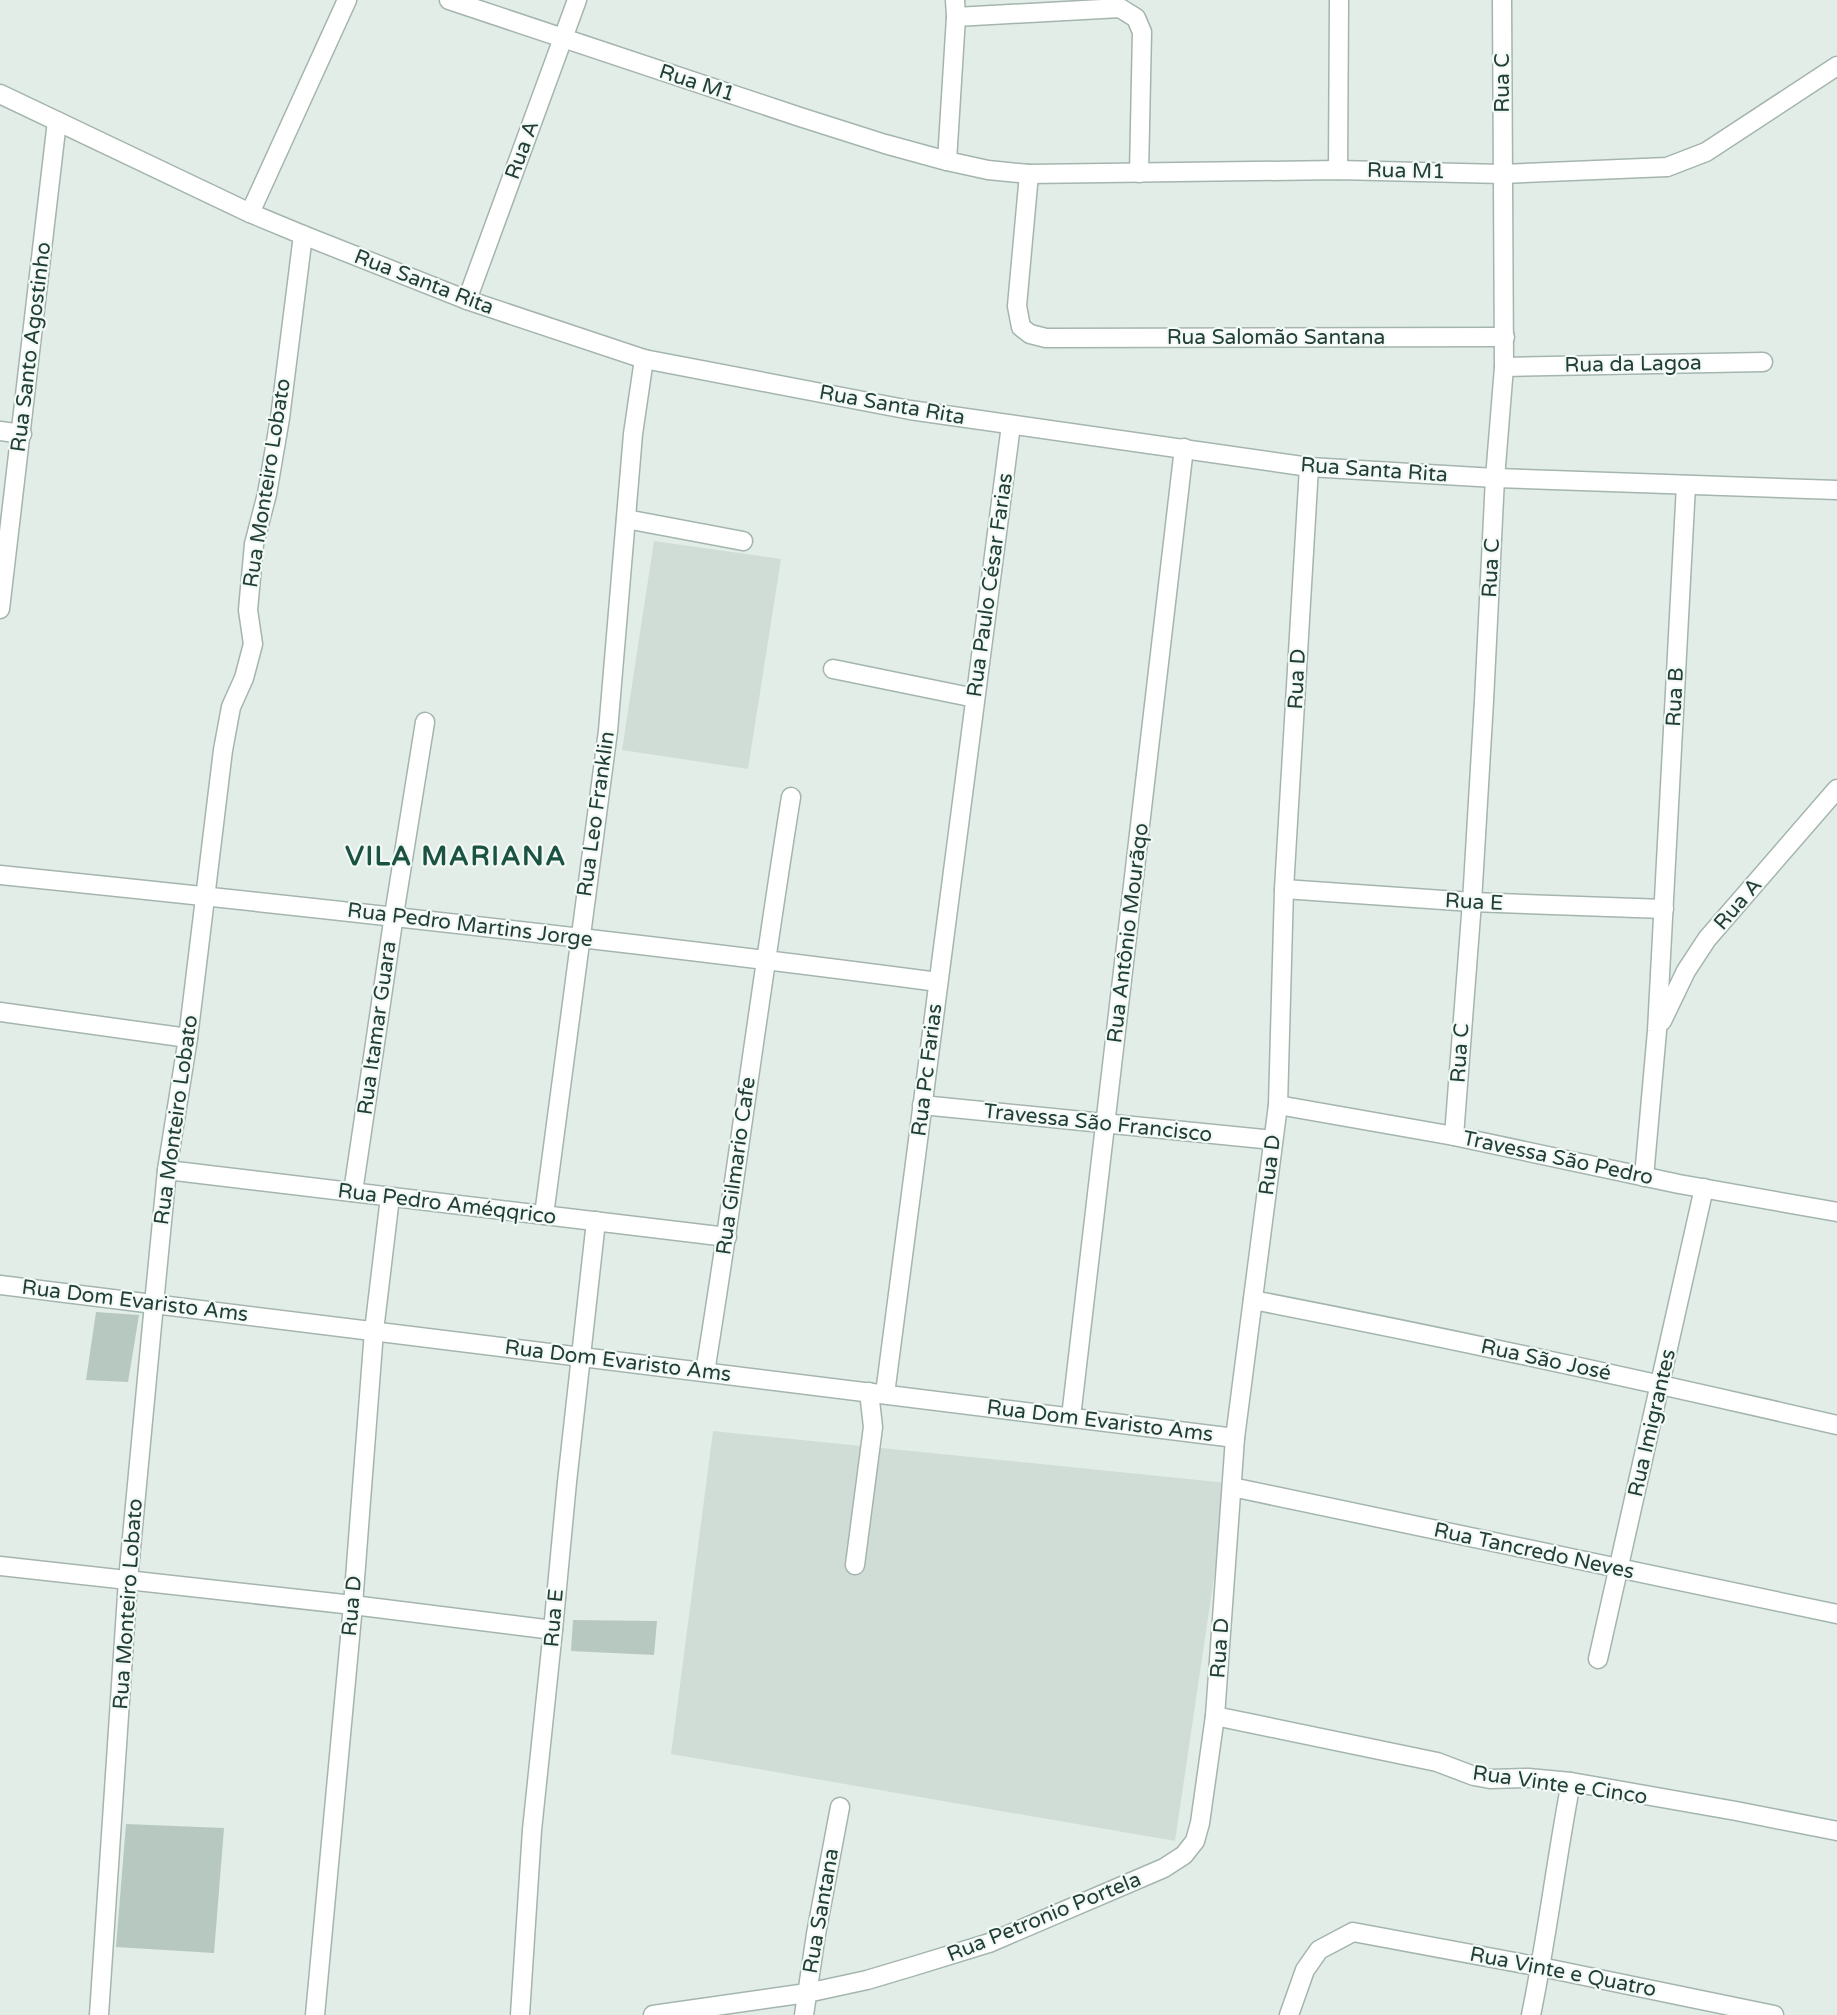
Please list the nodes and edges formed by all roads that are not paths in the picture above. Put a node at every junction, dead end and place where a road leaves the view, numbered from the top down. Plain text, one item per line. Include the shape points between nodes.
1 (347, 0) edge
2 (449, 0) edge
3 (577, 0) edge
4 (1338, 0) edge
5 (1502, 0) edge
6 (955, 9) edge
7 (563, 39) junction
8 (1837, 66) edge
9 (0, 94) edge
10 (57, 121) junction
11 (947, 161) junction
12 (1338, 170) junction
13 (1139, 173) junction
14 (1029, 174) junction
15 (1502, 174) junction
16 (250, 213) junction
17 (303, 235) junction
18 (467, 300) junction
19 (1505, 337) junction
20 (644, 359) junction
21 (1763, 362) dead end
22 (1504, 367) junction
23 (1011, 425) junction
24 (0, 431) edge
25 (22, 434) junction
26 (1184, 448) junction
27 (1309, 467) junction
28 (1495, 478) junction
29 (1686, 485) junction
30 (1837, 490) edge
31 (626, 519) junction
32 (742, 541) dead end
33 (0, 609) edge
34 (833, 669) dead end
35 (975, 698) junction
36 (425, 722) dead end
37 (969, 746) joint
38 (1837, 789) edge
39 (791, 797) dead end
40 (0, 875) edge
41 (1284, 889) junction
42 (204, 896) junction
43 (1472, 902) junction
44 (1664, 909) junction
45 (394, 915) junction
46 (580, 938) junction
47 (765, 959) junction
48 (938, 982) junction
49 (0, 1012) edge
50 (1657, 1031) junction
51 (188, 1038) junction
52 (922, 1105) junction
53 (1278, 1106) junction
54 (1106, 1125) junction
55 (1454, 1136) junction
56 (1273, 1140) junction
57 (167, 1170) junction
58 (1644, 1177) junction
59 (1704, 1188) junction
60 (353, 1192) junction
61 (390, 1197) junction
62 (1837, 1212) edge
63 (544, 1215) junction
64 (596, 1221) junction
65 (727, 1237) junction
66 (0, 1284) edge
67 (1253, 1300) junction
68 (154, 1304) junction
69 (374, 1331) junction
70 (580, 1356) junction
71 (705, 1372) junction
72 (1660, 1384) junction
73 (877, 1393) junction
74 (1071, 1417) junction
75 (1837, 1425) edge
76 (1235, 1438) junction
77 (1232, 1487) junction
78 (855, 1565) dead end
79 (0, 1566) edge
80 (1619, 1569) junction
81 (128, 1580) junction
82 (353, 1605) junction
83 (1837, 1614) edge
84 (554, 1630) junction
85 (1598, 1659) dead end
86 (1215, 1716) junction
87 (1571, 1782) junction
88 (840, 1807) dead end
89 (1837, 1831) edge
90 (1184, 1855) joint
91 (1541, 1967) junction
92 (807, 1993) junction
93 (99, 2015) edge
94 (315, 2015) edge
95 (520, 2015) edge
96 (653, 2015) edge
97 (804, 2015) edge
98 (1289, 2015) edge
99 (1531, 2015) edge
100 (1774, 2015) edge

1 - 16 street
2 - 7 street, Rua M1
3 - 7 street, Rua A
4 - 12 street
5 - 15 street, Rua C
6 - 11 street
6 - 13 street via 1120,8 1136,18 1142,32
7 - 11 street, Rua M1
7 - 18 street, Rua A
8 - 15 street, Rua M1 via 1706,152 1667,166
9 - 10 street, Rua Santa Rita
10 - 16 street, Rua Santa Rita
10 - 25 street, Rua Santo Agostinho
11 - 14 street, Rua M1
12 - 13 street, Rua M1
12 - 15 street, Rua M1
13 - 14 street, Rua M1
14 - 19 street, Rua Salomão Santana via 1017,318 1030,334 1046,338
15 - 19 street, Rua C
16 - 17 street, Rua Santa Rita
17 - 18 street, Rua Santa Rita
17 - 42 street, Rua Monteiro Lobato via 280,418 254,544 248,610 254,644 231,707
18 - 20 street, Rua Santa Rita
19 - 22 street, Rua C
20 - 23 street, Rua Santa Rita via 910,410
20 - 31 street, Rua Leo Franklin
21 - 22 street, Rua da Lagoa
22 - 28 street, Rua C
23 - 26 street, Rua Santa Rita
23 - 35 street, Rua Paulo César Farias
24 - 25 street
25 - 33 street, Rua Santo Agostinho
26 - 27 street, Rua Santa Rita
26 - 54 street, Rua Antônio Mourãqo
27 - 28 street, Rua Santa Rita
27 - 41 street, Rua D
28 - 29 street, Rua Santa Rita
28 - 43 street, Rua C
29 - 30 street, Rua Santa Rita
29 - 44 street, Rua B
31 - 32 street
31 - 46 street, Rua Leo Franklin via 608,730
34 - 35 street
35 - 37 street, Rua Paulo César Farias
36 - 45 street, Rua Itamar Guara
37 - 48 street, Rua Pc Farias
38 - 50 street, Rua A via 1707,939 1686,971
39 - 47 street, Rua Gilmario Cafe
40 - 42 street, Rua Pedro Martins Jorge
41 - 43 street, Rua E
41 - 53 street, Rua D
42 - 45 street, Rua Pedro Martins Jorge
42 - 51 street, Rua Monteiro Lobato
43 - 44 street, Rua E
43 - 55 street, Rua C
44 - 50 street, Rua A
45 - 46 street, Rua Pedro Martins Jorge
45 - 60 street, Rua Itamar Guara
46 - 47 street, Rua Pedro Martins Jorge
46 - 63 street, Rua Leo Franklin
47 - 48 street, Rua Pedro Martins Jorge
47 - 65 street, Rua Gilmario Cafe
48 - 52 street, Rua Pc Farias
49 - 51 street
50 - 58 street, Rua A
51 - 57 street, Rua Monteiro Lobato
52 - 54 street, Travessa São Francisco
52 - 73 street, Rua Pc Farias
53 - 55 street, Travessa São Pedro
53 - 56 street, Rua D
54 - 56 street, Travessa São Francisco
54 - 74 street, Rua Antônio Mourãqo
55 - 58 street, Travessa São Pedro
56 - 67 street, Rua D
57 - 60 street, Rua Pedro Améqqrico
57 - 68 street, Rua Monteiro Lobato
58 - 59 street, Travessa São Pedro
59 - 62 street, Travessa São Pedro
59 - 72 street, Rua Imigrantes
60 - 61 street, Rua Pedro Améqqrico
61 - 63 street, Rua Pedro Améqqrico
61 - 69 street, Rua D
63 - 64 street, Rua Pedro Améqqrico
64 - 65 street, Rua Pedro Améqqrico
64 - 70 street, Rua E
65 - 71 street, Rua Gilmario Cafe
66 - 68 street, Rua Dom Evaristo Ams
67 - 72 street, Rua São José
67 - 76 street, Rua D
68 - 69 street, Rua Dom Evaristo Ams
68 - 81 street, Rua Monteiro Lobato
69 - 70 street, Rua Dom Evaristo Ams
69 - 82 street, Rua D
70 - 71 street, Rua Dom Evaristo Ams
70 - 84 street, Rua E
71 - 73 street, Rua Dom Evaristo Ams
72 - 75 street, Rua São José
72 - 80 street, Rua Imigrantes
73 - 74 street, Rua Dom Evaristo Ams
73 - 78 street, Rua Pc Farias
74 - 76 street, Rua Dom Evaristo Ams
76 - 77 street, Rua D
77 - 80 street, Rua Tancredo Neves
77 - 86 street, Rua D
79 - 81 street
80 - 83 street, Rua Tancredo Neves
80 - 85 street, Rua Imigrantes
81 - 82 street
81 - 93 street, Rua Monteiro Lobato
82 - 84 street
82 - 94 street, Rua D
84 - 95 street, Rua E via 532,1830
86 - 87 street, Rua Vinte e Cinco via 1437,1762 1490,1779
86 - 90 street, Rua D via 1197,1835
87 - 89 street, Rua Vinte e Cinco
87 - 91 street
88 - 92 street, Rua Santana
90 - 92 street, Rua Petronio Portela via 1164,1868 989,1943 867,1980
91 - 98 street, Rua Vinte e Quatro via 1353,1932 1319,1950 1305,1970
91 - 99 street
91 - 100 street, Rua Vinte e Quatro
92 - 96 street, Rua Petronio Portela
92 - 97 street, Rua Santana

